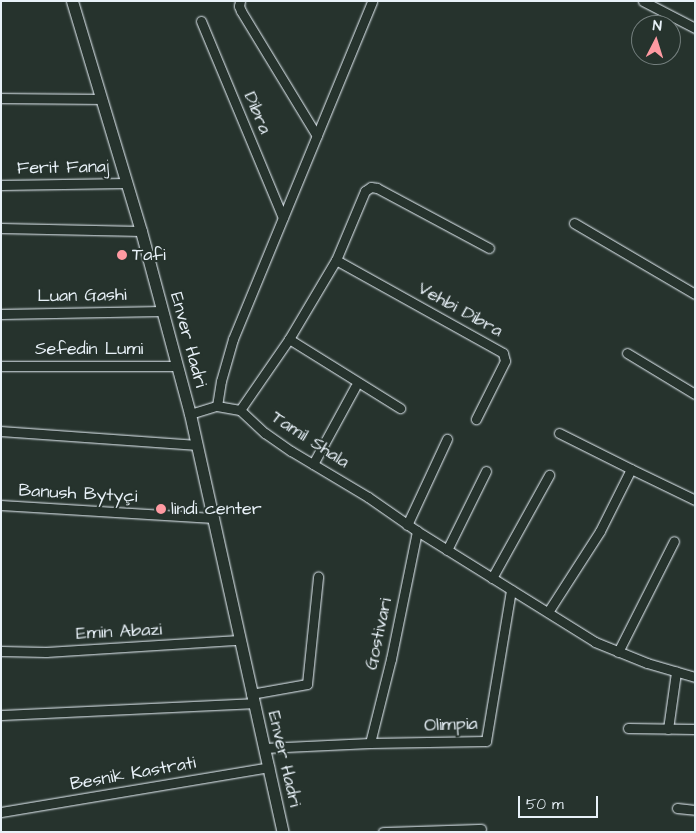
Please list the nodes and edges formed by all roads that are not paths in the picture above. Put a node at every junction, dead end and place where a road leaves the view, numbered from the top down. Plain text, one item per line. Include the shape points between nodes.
1 (72, 1) edge
2 (240, 1) edge
3 (372, 1) edge
4 (643, 1) edge
5 (201, 21) dead end
6 (695, 28) edge
7 (1, 98) edge
8 (100, 99) junction
9 (317, 136) junction
10 (126, 183) junction
11 (1, 185) edge
12 (283, 218) junction
13 (574, 223) dead end
14 (1, 228) edge
15 (141, 232) junction
16 (489, 248) dead end
17 (336, 260) junction
18 (695, 294) edge
19 (162, 311) junction
20 (1, 314) edge
21 (289, 339) junction
22 (627, 353) dead end
23 (1, 366) edge
24 (177, 366) junction
25 (355, 386) dead end
26 (695, 394) edge
27 (217, 406) junction
28 (400, 408) dead end
29 (240, 410) junction
30 (190, 414) junction
31 (476, 419) dead end
32 (1, 431) edge
33 (559, 433) dead end
34 (447, 439) dead end
35 (197, 445) junction
36 (313, 464) junction
37 (631, 470) junction
38 (486, 471) dead end
39 (549, 475) dead end
40 (695, 500) edge
41 (1, 505) edge
42 (213, 518) junction
43 (407, 524) junction
44 (417, 532) junction
45 (674, 541) dead end
46 (447, 550) junction
47 (318, 577) dead end
48 (492, 578) junction
49 (511, 590) junction
50 (548, 612) junction
51 (239, 640) junction
52 (1, 650) edge
53 (618, 652) junction
54 (676, 672) junction
55 (695, 677) edge
56 (252, 698) junction
57 (1, 715) edge
58 (628, 728) dead end
59 (668, 729) junction
60 (695, 729) edge
61 (370, 743) junction
62 (264, 748) junction
63 (269, 767) junction
64 (677, 808) dead end
65 (695, 810) edge
66 (1, 812) edge
67 (481, 829) dead end
68 (283, 832) edge
69 (383, 832) edge

1 - 8 street, Enver Hadri
2 - 9 street, Dibra via 238,6
3 - 9 street
4 - 6 street
5 - 12 street, Dibra
7 - 8 street
8 - 10 street, Enver Hadri
9 - 12 street
10 - 11 street, Ferit Fanaj
10 - 15 street, Enver Hadri
12 - 27 street via 233,339
13 - 18 street
14 - 15 street
15 - 19 street, Enver Hadri
16 - 17 street via 371,187 365,191
17 - 21 street
17 - 31 street, Vehbi Dibra via 503,353 505,361
19 - 20 street, Luan Gashi
19 - 24 street, Enver Hadri
21 - 28 street
21 - 29 street
22 - 26 street
23 - 24 street, Sefedin Lumi
24 - 30 street, Enver Hadri
25 - 36 street
27 - 29 street
27 - 30 street
29 - 36 street, Tamil Shala via 265,433
30 - 35 street, Enver Hadri
32 - 35 street
33 - 37 street
34 - 43 street
35 - 42 street, Enver Hadri
36 - 43 street, Tamil Shala
37 - 40 street
37 - 50 street via 600,531
38 - 46 street
39 - 48 street
41 - 42 street, Banush Bytyçi
42 - 51 street, Enver Hadri
43 - 44 street, Tamil Shala
44 - 46 street, Tamil Shala
44 - 61 street, Gostivari
45 - 53 street
46 - 48 street, Tamil Shala
47 - 56 street, Enver Hadri via 307,684
48 - 49 street, Tamil Shala
49 - 50 street, Tamil Shala
49 - 61 street, Olimpia via 486,741
50 - 53 street, Tamil Shala via 595,642
51 - 52 street, Emin Abazi via 46,652
51 - 56 street, Enver Hadri
53 - 54 street, Tamil Shala
54 - 55 street, Tamil Shala
54 - 59 street
56 - 57 street
56 - 62 street, Enver Hadri
58 - 59 street
59 - 60 street
61 - 62 street, Olimpia
62 - 63 street, Enver Hadri
63 - 66 street, Besnik Kastrati
63 - 68 street, Enver Hadri
64 - 65 street
67 - 69 street

